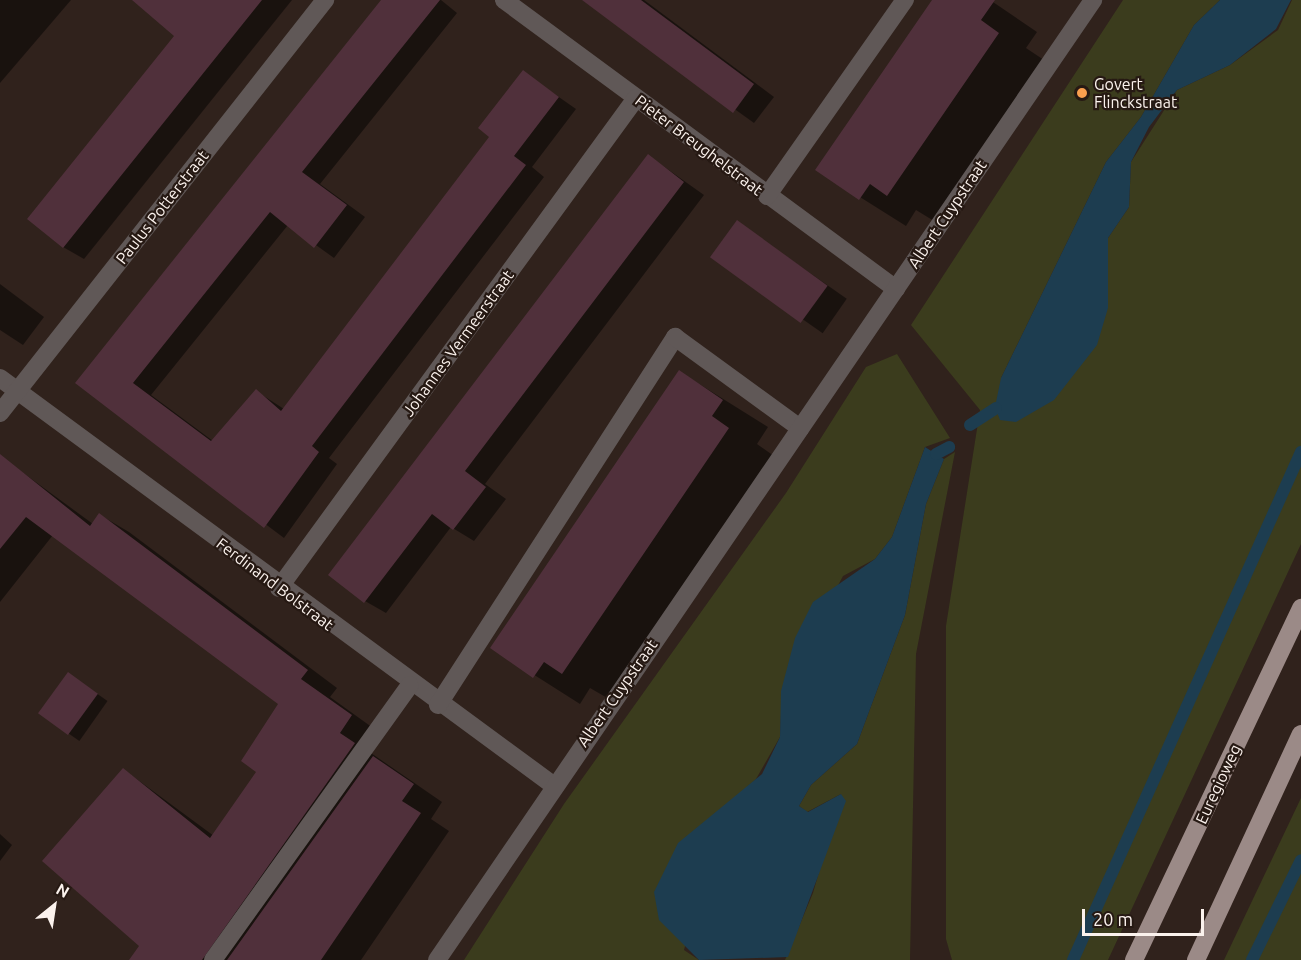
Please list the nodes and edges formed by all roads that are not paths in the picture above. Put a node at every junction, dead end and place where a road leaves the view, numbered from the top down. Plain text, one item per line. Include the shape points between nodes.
1 (325, 0) edge
2 (504, 0) edge
3 (905, 0) edge
4 (1093, 0) edge
5 (636, 98) junction
6 (767, 196) junction
7 (896, 289) junction
8 (0, 378) edge
9 (18, 391) junction
10 (0, 413) edge
11 (800, 428) junction
12 (279, 588) junction
13 (1301, 608) edge
14 (410, 685) junction
15 (438, 705) junction
16 (1301, 734) edge
17 (553, 785) junction
18 (213, 960) edge
19 (437, 960) edge
20 (1134, 960) edge
21 (1196, 960) edge

1 - 9 street, Paulus Potterstraat
2 - 5 street, Pieter Breughelstraat
3 - 6 street
4 - 7 street, Albert Cuypstraat
5 - 6 street, Pieter Breughelstraat
5 - 12 street, Johannes Vermeerstraat
6 - 7 street, Pieter Breughelstraat
7 - 11 street, Albert Cuypstraat
8 - 9 street, Ferdinand Bolstraat
9 - 10 street, Paulus Potterstraat
9 - 12 street, Ferdinand Bolstraat
11 - 15 street via 675,337
11 - 17 street, Albert Cuypstraat
12 - 14 street, Ferdinand Bolstraat
13 - 20 main road, Euregioweg
14 - 15 street, Ferdinand Bolstraat
14 - 18 street
15 - 17 street, Ferdinand Bolstraat
16 - 21 main road
17 - 19 street, Albert Cuypstraat

